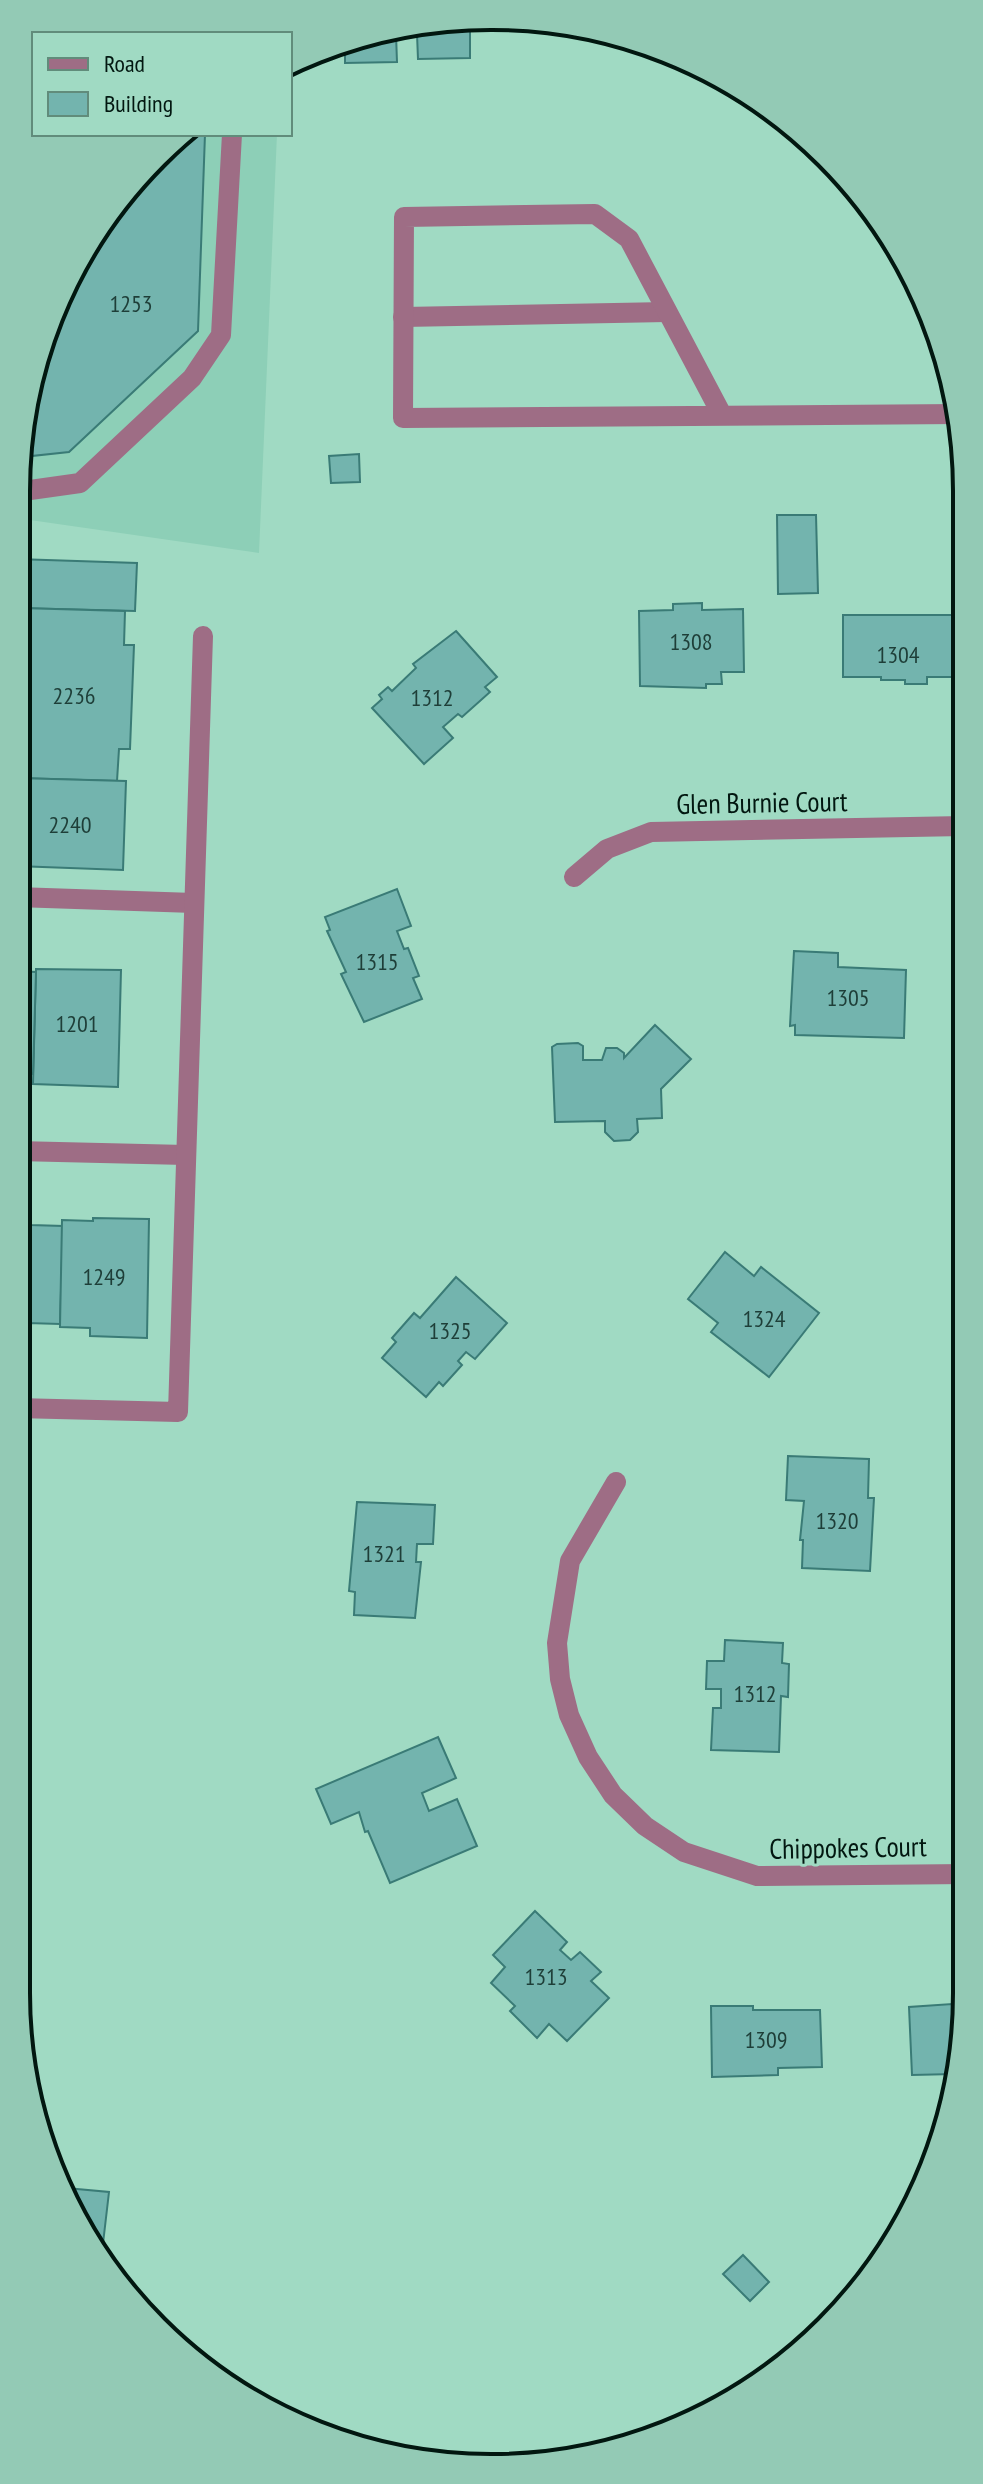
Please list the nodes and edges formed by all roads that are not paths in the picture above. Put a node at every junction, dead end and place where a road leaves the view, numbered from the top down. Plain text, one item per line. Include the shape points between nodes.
1 (232, 136) edge
2 (667, 312) junction
3 (403, 317) junction
4 (946, 414) edge
5 (722, 415) junction
6 (30, 490) edge
7 (203, 636) dead end
8 (953, 826) edge
9 (574, 877) dead end
10 (30, 897) edge
11 (194, 903) junction
12 (30, 1151) edge
13 (186, 1155) junction
14 (30, 1408) edge
15 (616, 1482) dead end
16 (953, 1874) edge

1 - 6 street via 221,335 192,378 80,483
2 - 3 street
2 - 3 street via 629,239 595,214 404,217
2 - 5 street
3 - 5 street via 403,418
4 - 5 street
7 - 11 street
8 - 9 street, Glen Burnie Court via 651,832 607,849
10 - 11 street
11 - 13 street
12 - 13 street
13 - 14 street via 178,1412
15 - 16 street, Chippokes Court via 570,1561 557,1643 569,1715 613,1795 645,1826 684,1852 757,1876

